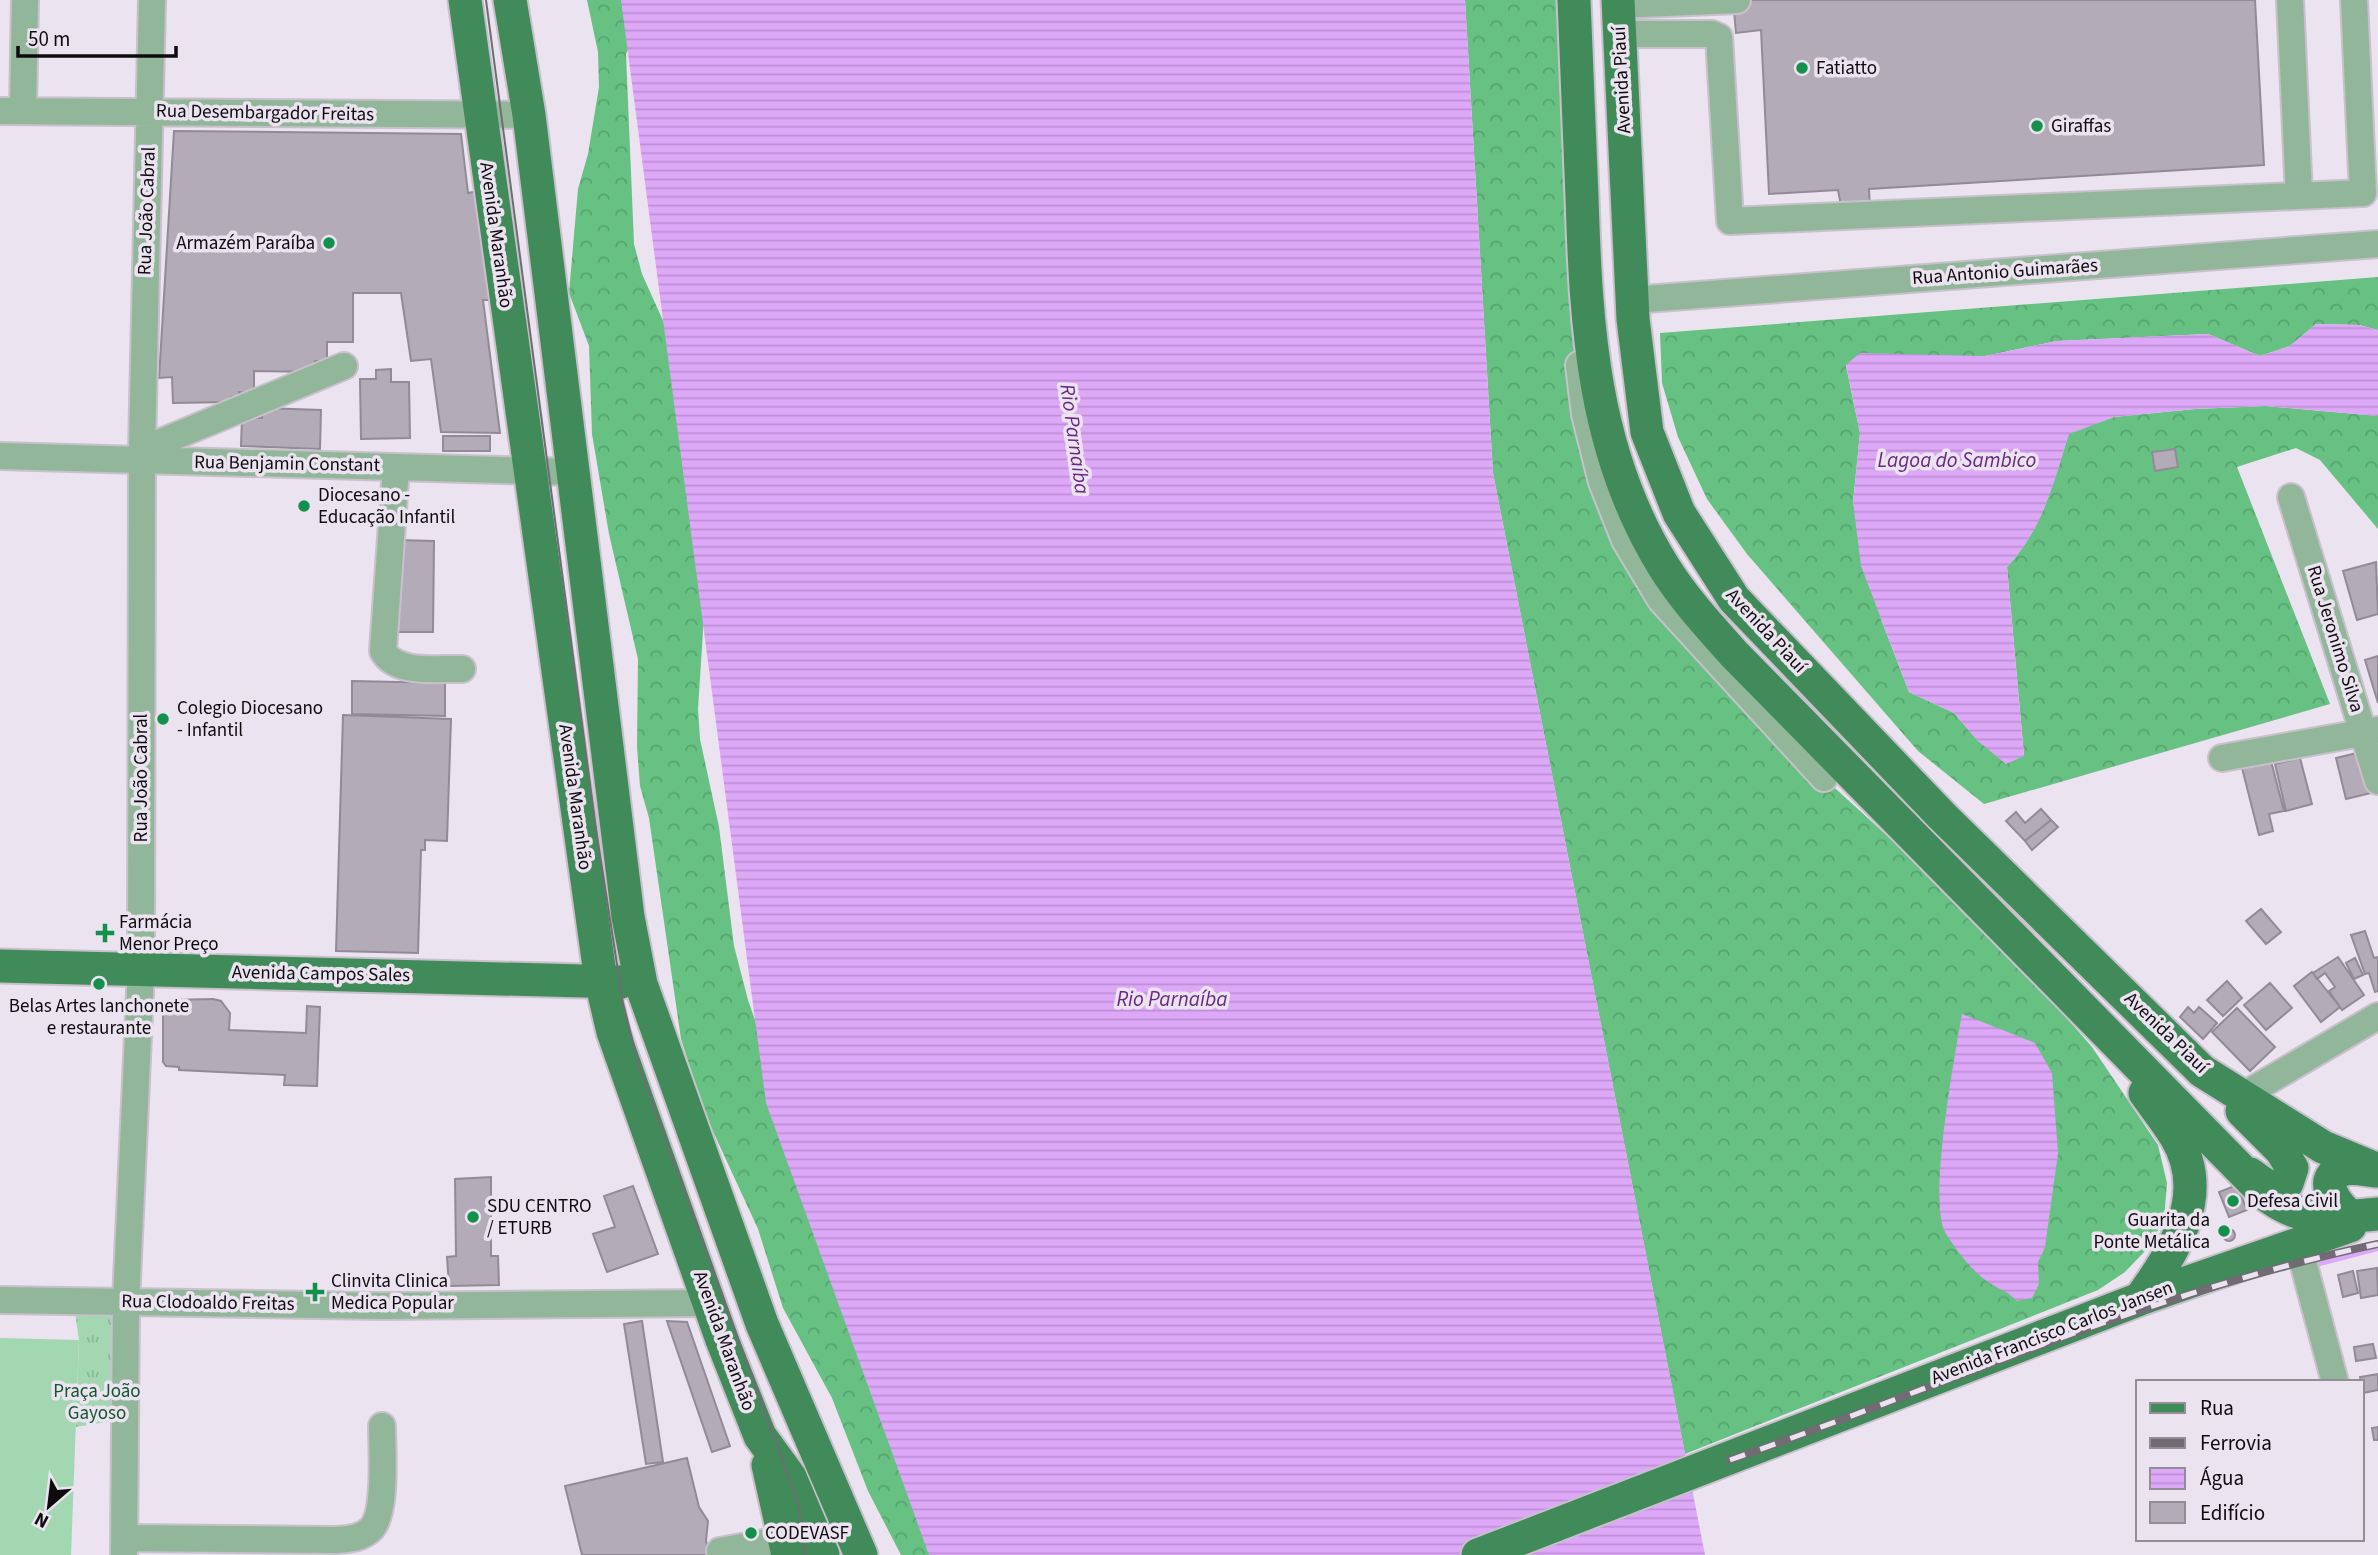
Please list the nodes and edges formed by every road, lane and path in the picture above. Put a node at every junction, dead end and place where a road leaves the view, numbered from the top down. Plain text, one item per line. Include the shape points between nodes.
1 (25, 0) edge
2 (152, 0) edge
3 (465, 0) edge
4 (510, 0) edge
5 (1559, 0) edge
6 (1574, 0) edge
7 (1737, 0) edge
8 (2290, 0) edge
9 (2354, 0) edge
10 (1619, 13) edge
11 (11, 111) edge
12 (150, 111) junction
13 (529, 115) junction
14 (480, 116) junction
15 (2299, 196) junction
16 (2378, 244) edge
17 (1632, 300) junction
18 (344, 366) dead end
19 (0, 456) edge
20 (142, 456) junction
21 (396, 467) junction
22 (529, 470) junction
23 (573, 472) junction
24 (2291, 497) dead end
25 (462, 669) dead end
26 (2371, 731) edge
27 (2222, 758) dead end
28 (1824, 778) dead end
29 (2378, 781) edge
30 (0, 966) edge
31 (141, 970) junction
32 (601, 981) junction
33 (641, 984) junction
34 (2087, 1013) junction
35 (2378, 1016) edge
36 (2202, 1071) junction
37 (2244, 1095) junction
38 (2243, 1168) junction
39 (2378, 1170) edge
40 (2369, 1216) edge
41 (2298, 1243) junction
42 (2140, 1299) junction
43 (0, 1300) edge
44 (126, 1302) junction
45 (710, 1303) junction
46 (2334, 1380) edge
47 (382, 1426) dead end
48 (760, 1436) junction
49 (124, 1547) edge
50 (787, 1547) edge
51 (720, 1551) dead end
52 (859, 1553) edge
53 (823, 1555) edge
54 (1478, 1555) edge

1 - 11 street
2 - 12 street, Rua João Cabral
3 - 14 main road, Avenida Maranhão
4 - 13 main road, Avenida Maranhão
5 - 28 street via 1574,335 1585,414 1602,482 1625,540 1661,600
6 - 34 main road, Avenida Piauí via 1585,292 1596,391 1616,464 1644,530 1690,605 1734,654
7 - 10 street
8 - 15 street
9 - 15 street via 2363,193
10 - 15 street via 1719,37 1730,221
10 - 17 main road, Avenida Piauí
11 - 12 street, Rua Desembargador Freitas
12 - 14 street, Rua Desembargador Freitas
12 - 20 street, Rua João Cabral
13 - 14 street, Rua Desembargador Freitas
13 - 23 main road, Avenida Maranhão
14 - 22 main road, Avenida Maranhão
16 - 17 street, Rua Antonio Guimarães
17 - 36 main road, Avenida Piauí via 1647,432 1679,513 1734,599 1942,816
18 - 20 street
19 - 20 street, Rua Benjamin Constant
20 - 21 street, Rua Benjamin Constant
20 - 31 street, Rua João Cabral
21 - 22 street, Rua Benjamin Constant
21 - 25 street via 383,651 398,666
22 - 23 street, Rua Benjamin Constant
22 - 32 main road, Avenida Maranhão
23 - 33 main road, Avenida Maranhão via 628,917
24 - 26 street, Rua Jeronimo Silva
26 - 27 street
26 - 29 street, Rua Jeronimo Silva
30 - 31 main road, Avenida Campos Sales
31 - 32 main road, Avenida Campos Sales
31 - 44 street, Rua João Cabral
32 - 33 main road, Avenida Campos Sales
32 - 45 main road, Avenida Maranhão via 613,1032
33 - 52 main road, Avenida Maranhão via 762,1324
34 - 38 main road, Avenida Piauí
34 - 42 main road, Avenida Piauí via 2177,1138 2188,1177 2191,1204 2183,1229
35 - 37 street
36 - 37 main road, Avenida Piauí
36 - 38 main road via 2281,1150 2292,1168 2287,1183 2279,1188 2266,1186
37 - 39 main road via 2323,1147
38 - 40 main road, Avenida Piauí via 2266,1195 2290,1210 2315,1219
39 - 40 main road via 2338,1172 2330,1189 2339,1209
40 - 41 main road, Avenida Francisco Carlos Jansen
41 - 42 main road, Avenida Francisco Carlos Jansen
41 - 46 street
42 - 54 main road, Avenida Francisco Carlos Jansen
43 - 44 street, Rua Clodoaldo Freitas
44 - 45 street, Rua Clodoaldo Freitas via 383,1306
44 - 49 street, Rua João Cabral
45 - 48 main road, Avenida Maranhão
47 - 49 street via 381,1502 374,1526 365,1534 335,1540
48 - 50 main road
48 - 53 main road, Avenida Maranhão via 790,1477
50 - 51 street

